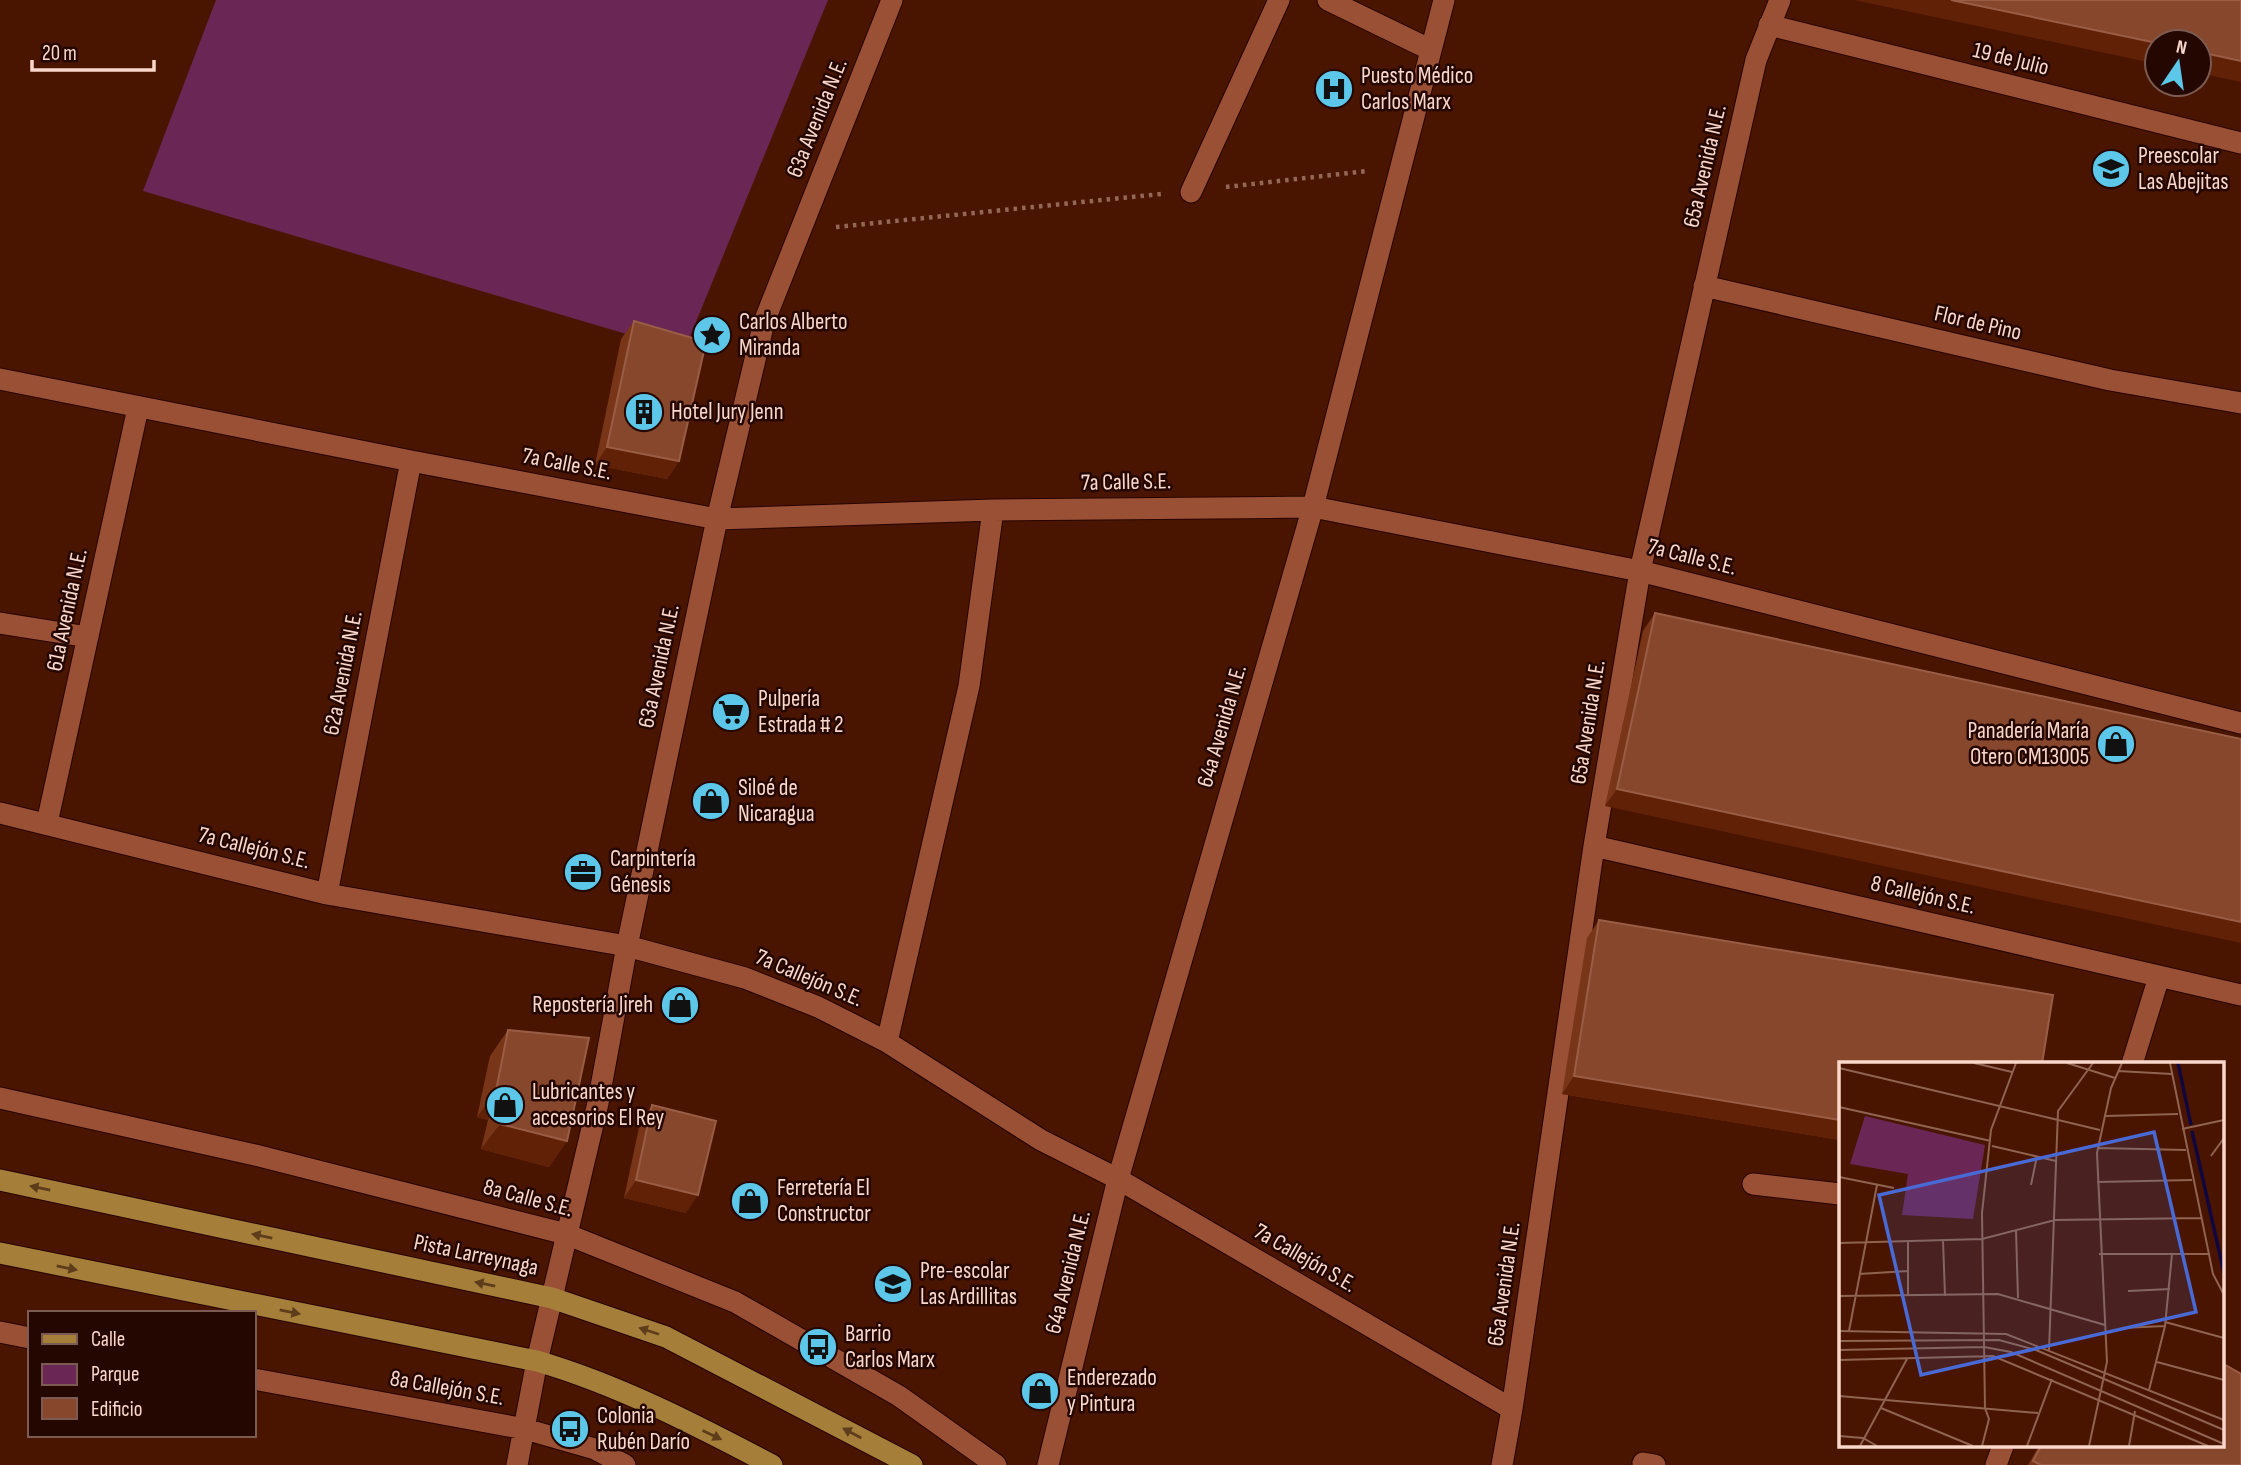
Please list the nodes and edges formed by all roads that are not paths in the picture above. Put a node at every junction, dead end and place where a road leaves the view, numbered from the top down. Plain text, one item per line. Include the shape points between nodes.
1 (892, 0) edge
2 (1279, 0) edge
3 (1328, 0) edge
4 (1444, 0) edge
5 (1780, 0) edge
6 (1769, 25) junction
7 (1431, 50) junction
8 (2241, 143) edge
9 (1191, 192) road end
10 (1704, 286) junction
11 (0, 379) edge
12 (2241, 403) edge
13 (138, 408) junction
14 (411, 461) junction
15 (1313, 507) junction
16 (993, 510) junction
17 (716, 519) junction
18 (1640, 571) junction
19 (0, 623) edge
20 (88, 637) junction
21 (2241, 723) edge
22 (0, 813) edge
23 (47, 823) junction
24 (1594, 846) junction
25 (327, 894) junction
26 (627, 946) junction
27 (2159, 977) junction
28 (2241, 995) edge
29 (887, 1042) junction
30 (2133, 1062) edge
31 (0, 1098) edge
32 (1118, 1179) junction
33 (0, 1180) edge
34 (1754, 1184) dead end
35 (1839, 1194) edge
36 (566, 1234) junction
37 (0, 1253) edge
38 (552, 1298) junction
39 (0, 1332) edge
40 (28, 1338) edge
41 (537, 1361) junction
42 (256, 1379) edge
43 (1512, 1409) junction
44 (526, 1429) junction
45 (2002, 1448) edge
46 (517, 1465) edge
47 (625, 1465) edge
48 (772, 1465) edge
49 (912, 1465) edge
50 (996, 1465) edge
51 (1048, 1465) edge
52 (1502, 1465) edge
53 (1996, 1465) edge

1 - 17 street, 63a Avenida N.E. via 764,322
2 - 9 street
3 - 7 street
4 - 7 street, 64a Avenida N.E.
5 - 6 street, 65a Avenida N.E.
6 - 8 street, 19 de Julio
6 - 10 street, 65a Avenida N.E. via 1756,60
7 - 15 street, 64a Avenida N.E.
10 - 12 street, Flor de Pino via 2110,380
10 - 18 street, 65a Avenida N.E.
11 - 13 street, 7a Calle S.E.
13 - 14 street, 7a Calle S.E.
13 - 20 street, 61a Avenida N.E.
14 - 17 street, 7a Calle S.E.
14 - 25 street, 62a Avenida N.E.
15 - 16 street, 7a Calle S.E.
15 - 18 street, 7a Calle S.E.
15 - 32 street, 64a Avenida N.E.
16 - 17 street, 7a Calle S.E.
16 - 29 street via 969,686
17 - 26 street, 63a Avenida N.E.
18 - 21 street, 7a Calle S.E.
18 - 24 street, 65a Avenida N.E.
19 - 20 street
20 - 23 street, 61a Avenida N.E.
22 - 23 street, 7a Callejón S.E.
23 - 25 street, 7a Callejón S.E.
24 - 27 street, 8 Callejón S.E.
24 - 43 street, 65a Avenida N.E.
25 - 26 street, 7a Callejón S.E.
26 - 29 street, 7a Callejón S.E. via 745,978 818,1007
26 - 36 street, 63a Avenida N.E. via 598,1103
27 - 28 street, 8 Callejón S.E.
27 - 30 street
29 - 32 street, 7a Callejón S.E. via 1041,1140
31 - 36 street, 8a Calle S.E. via 256,1155
32 - 43 street, 7a Callejón S.E.
32 - 51 street, 64a Avenida N.E.
38 -> 33 main road, Pista Larreynaga
34 - 35 street
36 - 38 street, 63a Avenida N.E.
36 - 50 street, 8a Calle S.E. via 735,1302 899,1396
37 -> 41 main road
38 - 41 street, 63a Avenida N.E.
49 -> 38 main road, Pista Larreynaga via 666,1336
39 - 40 street
41 - 44 street
41 -> 48 main road via 619,1389
42 - 44 street, 8a Callejón S.E.
43 - 52 street, 65a Avenida N.E.
44 - 46 street
44 - 47 street, 8a Callejón S.E. via 595,1449
45 - 53 street

